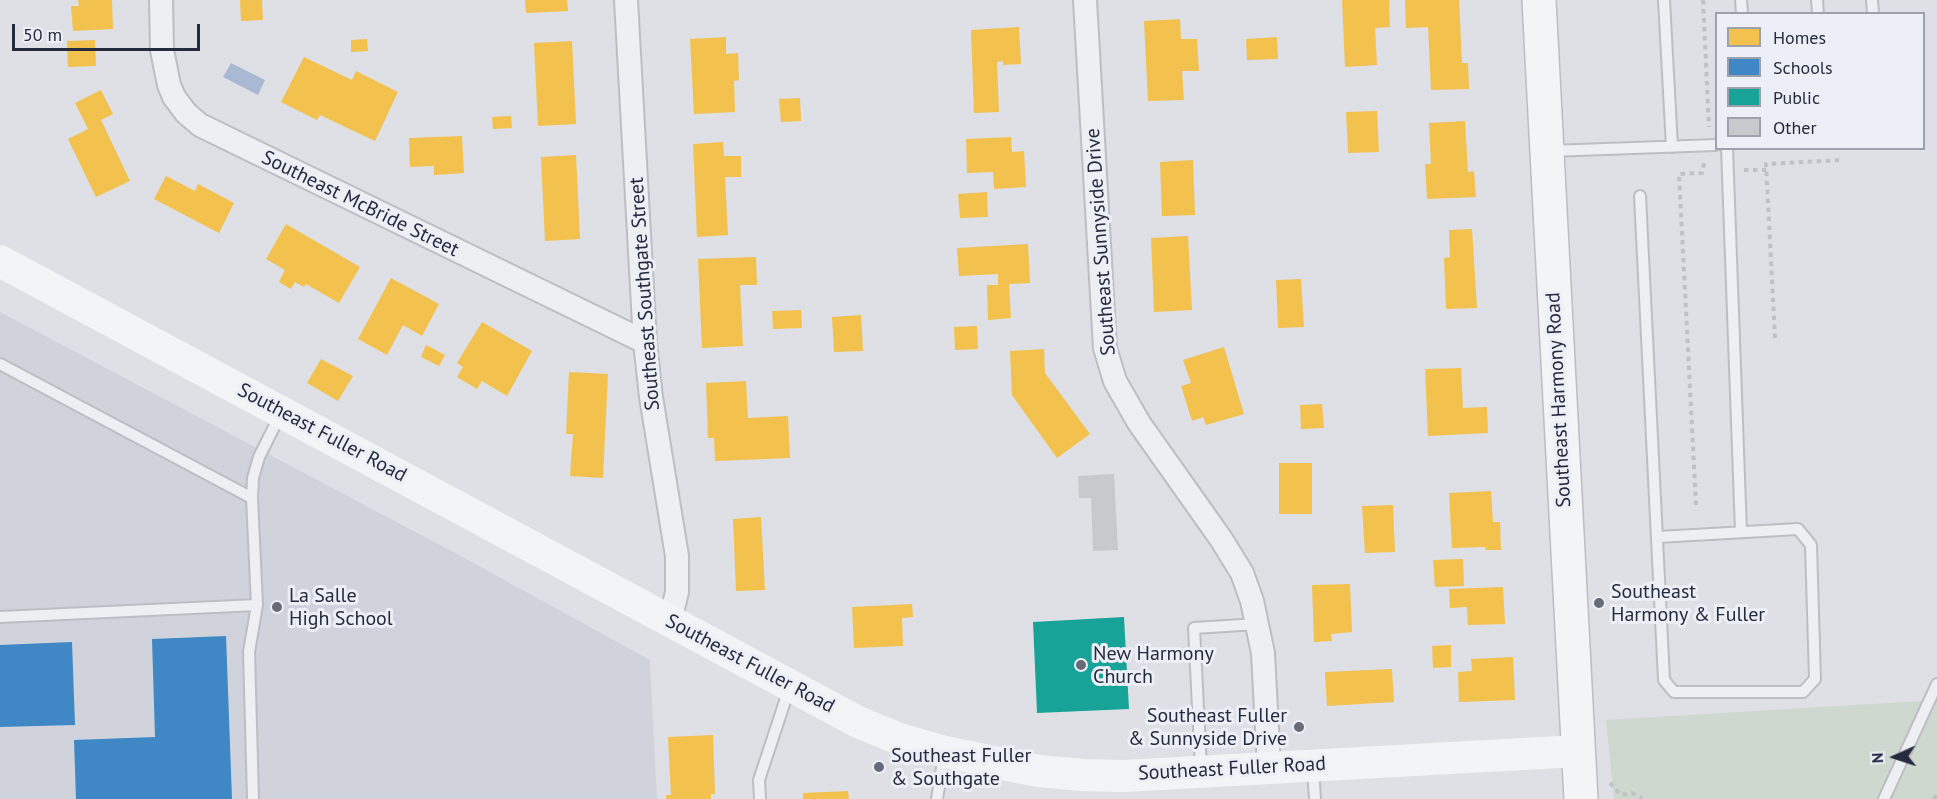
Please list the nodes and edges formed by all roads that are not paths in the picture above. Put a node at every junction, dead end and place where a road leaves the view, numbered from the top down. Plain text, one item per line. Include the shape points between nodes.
1 (161, 0) edge
2 (626, 0) edge
3 (1085, 0) edge
4 (1539, 0) edge
5 (1665, 0) edge
6 (1715, 145) edge
7 (1672, 147) junction
8 (1727, 150) edge
9 (1547, 152) junction
10 (1640, 196) dead end
11 (0, 261) edge
12 (645, 342) junction
13 (0, 364) edge
14 (282, 412) junction
15 (252, 498) junction
16 (1741, 532) junction
17 (1658, 537) junction
18 (257, 605) junction
19 (0, 617) edge
20 (670, 621) junction
21 (1258, 624) junction
22 (1937, 684) edge
23 (790, 686) junction
24 (1578, 751) junction
25 (945, 752) junction
26 (1312, 764) junction
27 (1269, 767) junction
28 (1201, 771) junction
29 (253, 799) edge
30 (760, 799) edge
31 (937, 799) edge
32 (1315, 799) edge
33 (1581, 799) edge
34 (1884, 799) edge

1 - 12 street, Southeast McBride Street via 162,50 169,85 186,113 200,125
2 - 12 street, Southeast Southgate Street
3 - 21 street, Southeast Sunnyside Drive via 1105,348 1115,381 1138,423 1242,573
4 - 9 main road, Southeast Harmony Road
5 - 7 lane
6 - 7 lane
7 - 9 lane
8 - 16 lane
9 - 24 main road, Southeast Harmony Road
10 - 17 lane
11 - 14 street, Southeast Fuller Road
12 - 20 street, Southeast Southgate Street via 677,556 677,592
13 - 15 lane
14 - 15 lane via 259,457
14 - 20 street, Southeast Fuller Road
15 - 18 lane
16 - 17 lane
16 - 17 lane via 1798,529 1811,545 1815,679 1803,692 1674,692 1664,680
18 - 19 lane
18 - 29 lane via 249,652
20 - 23 street, Southeast Fuller Road
21 - 27 street, Southeast Sunnyside Drive
21 - 28 lane via 1194,627
22 - 34 lane
23 - 25 street, Southeast Fuller Road via 858,722
23 - 30 lane via 759,780
24 - 26 street, Southeast Fuller Road
24 - 33 main road, Southeast Harmony Road
25 - 28 street, Southeast Fuller Road via 1038,771 1083,775
25 - 31 lane
26 - 27 street, Southeast Fuller Road
26 - 32 lane
27 - 28 street, Southeast Fuller Road

